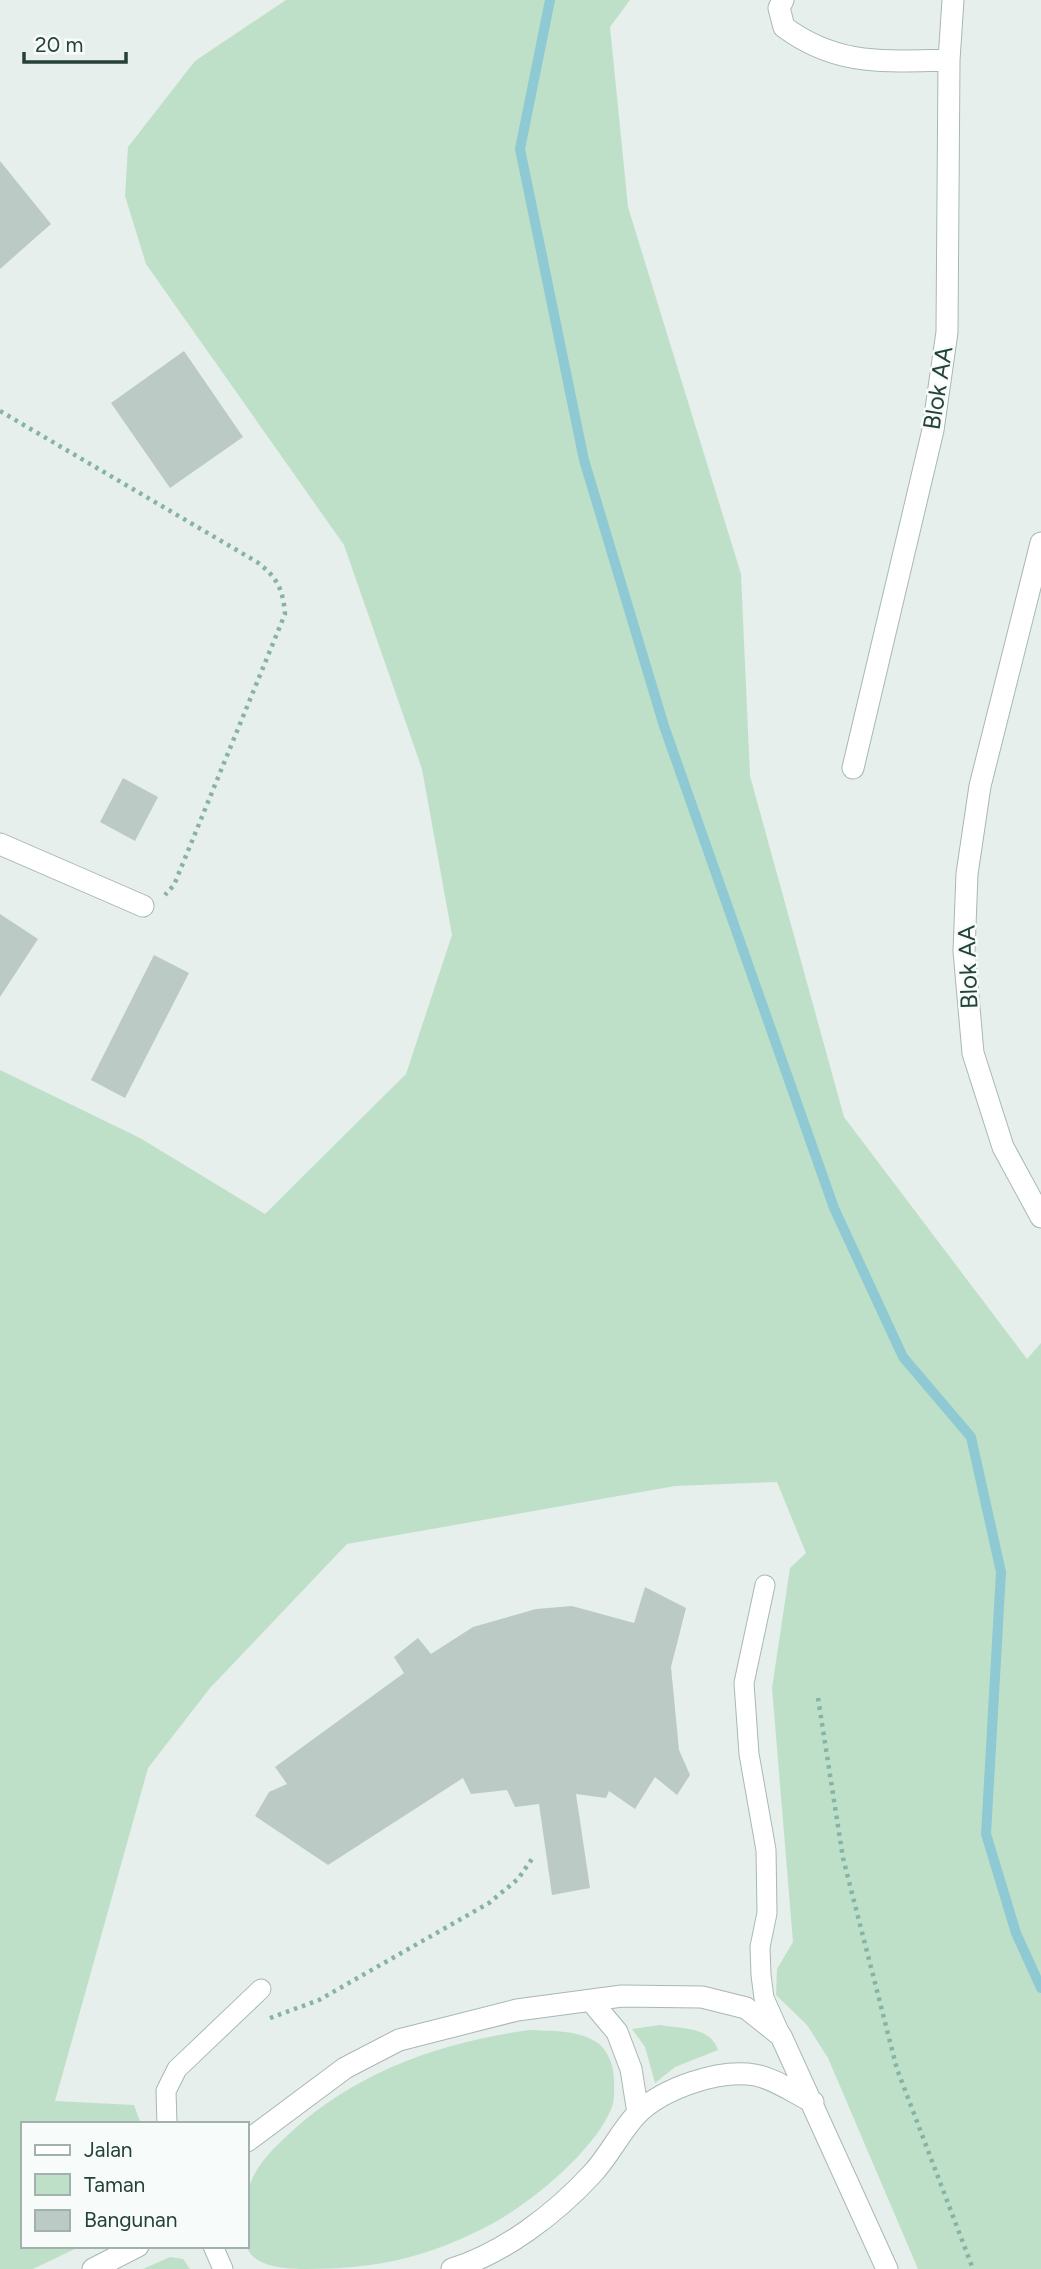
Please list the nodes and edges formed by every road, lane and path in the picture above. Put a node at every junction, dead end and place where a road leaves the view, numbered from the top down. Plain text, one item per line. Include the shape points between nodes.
1 (783, 0) edge
2 (953, 0) edge
3 (949, 60) junction
4 (0, 411) edge
5 (1041, 543) edge
6 (853, 768) dead end
7 (0, 844) edge
8 (143, 906) joint
9 (1041, 1217) edge
10 (765, 1585) dead end
11 (818, 1698) dead end
12 (534, 1856) dead end
13 (261, 1989) dead end
14 (591, 2001) junction
15 (266, 2019) dead end
16 (781, 2036) junction
17 (813, 2102) junction
18 (638, 2113) junction
19 (167, 2122) edge
20 (248, 2140) edge
21 (134, 2248) edge
22 (214, 2248) edge
23 (93, 2269) edge
24 (223, 2269) edge
25 (452, 2269) edge
26 (887, 2269) edge
27 (973, 2269) edge

1 - 3 street via 779,8 784,27 824,51 863,61
2 - 3 street, Blok AA
3 - 6 street, Blok AA via 947,332 933,430
4 - 8 path via 257,562 274,575 284,593 285,614 174,884 160,902
5 - 9 street, Blok AA via 980,786 967,874 964,951 973,1053 1003,1147
7 - 8 street
10 - 16 lane via 744,1683 766,1850 767,1913 760,1947 761,1975 764,1998
11 - 27 path via 843,1858 897,2068
12 - 15 path via 518,1878 489,1902 319,2000
13 - 19 lane via 177,2069 166,2091
14 - 16 street via 622,1996 702,1997 746,2008
14 - 18 street via 617,2032 631,2069
14 - 20 street via 517,2010 399,2040 345,2068
16 - 17 street
17 - 18 street via 758,2075 729,2073 698,2080
17 - 26 street
18 - 25 street via 592,2174 550,2212 519,2236
21 - 23 street
22 - 24 lane

